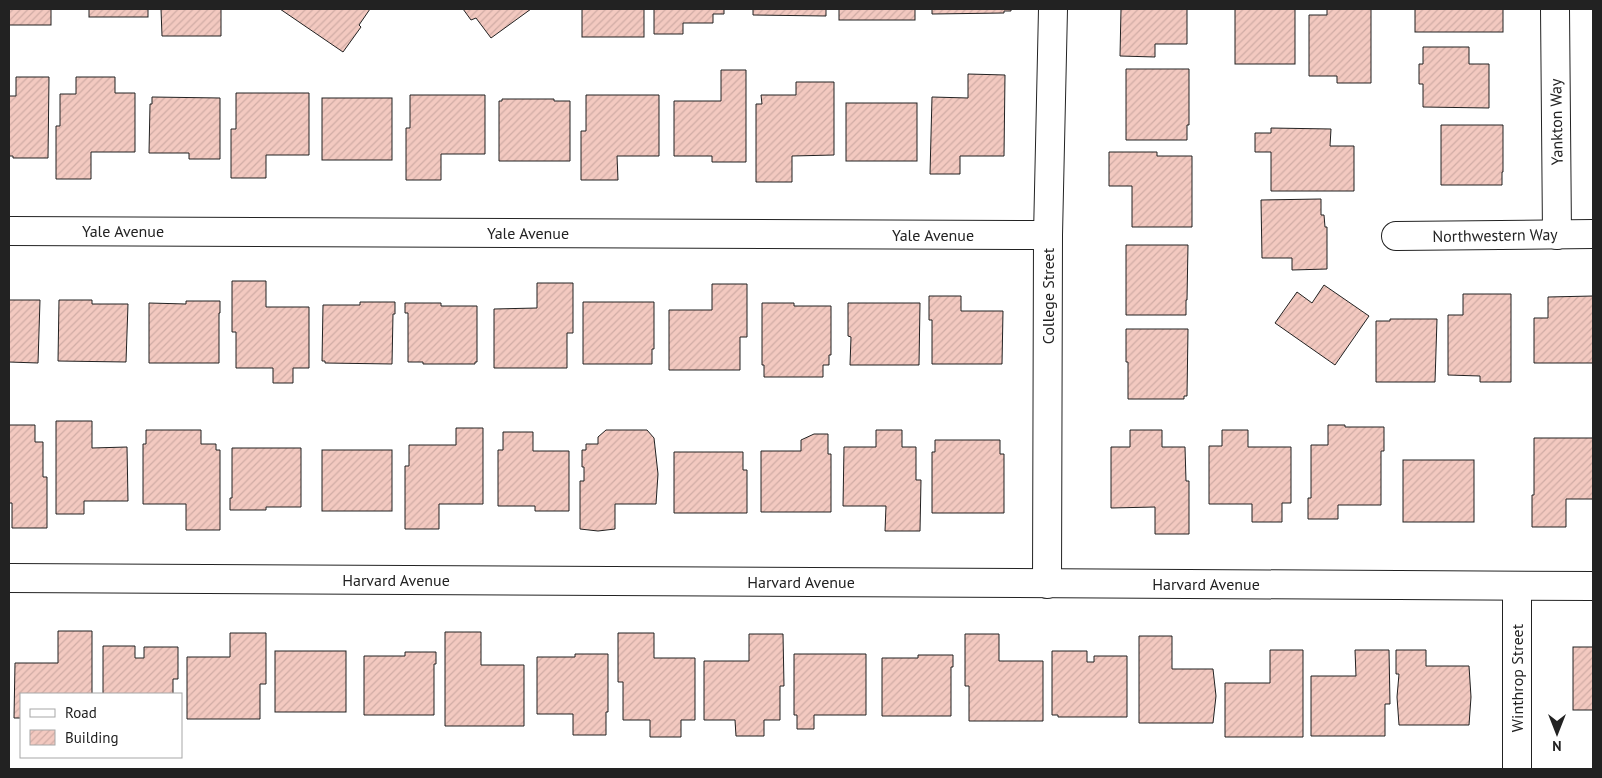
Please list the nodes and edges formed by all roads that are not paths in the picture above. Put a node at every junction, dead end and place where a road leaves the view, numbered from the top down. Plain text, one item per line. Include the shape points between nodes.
1 (1053, 9) edge
2 (1555, 9) edge
3 (9, 231) edge
4 (1593, 234) edge
5 (1048, 235) junction
6 (1557, 235) junction
7 (1396, 236) dead end
8 (9, 578) edge
9 (1046, 584) junction
10 (1517, 586) junction
11 (1593, 586) edge
12 (1517, 769) edge

1 - 5 street, College Street
2 - 6 street, Yankton Way
3 - 5 street, Yale Avenue
4 - 6 street, Northwestern Way
5 - 9 street, College Street
6 - 7 street, Northwestern Way
8 - 9 street, Harvard Avenue
9 - 10 street, Harvard Avenue
10 - 11 street, Harvard Avenue
10 - 12 street, Winthrop Street

